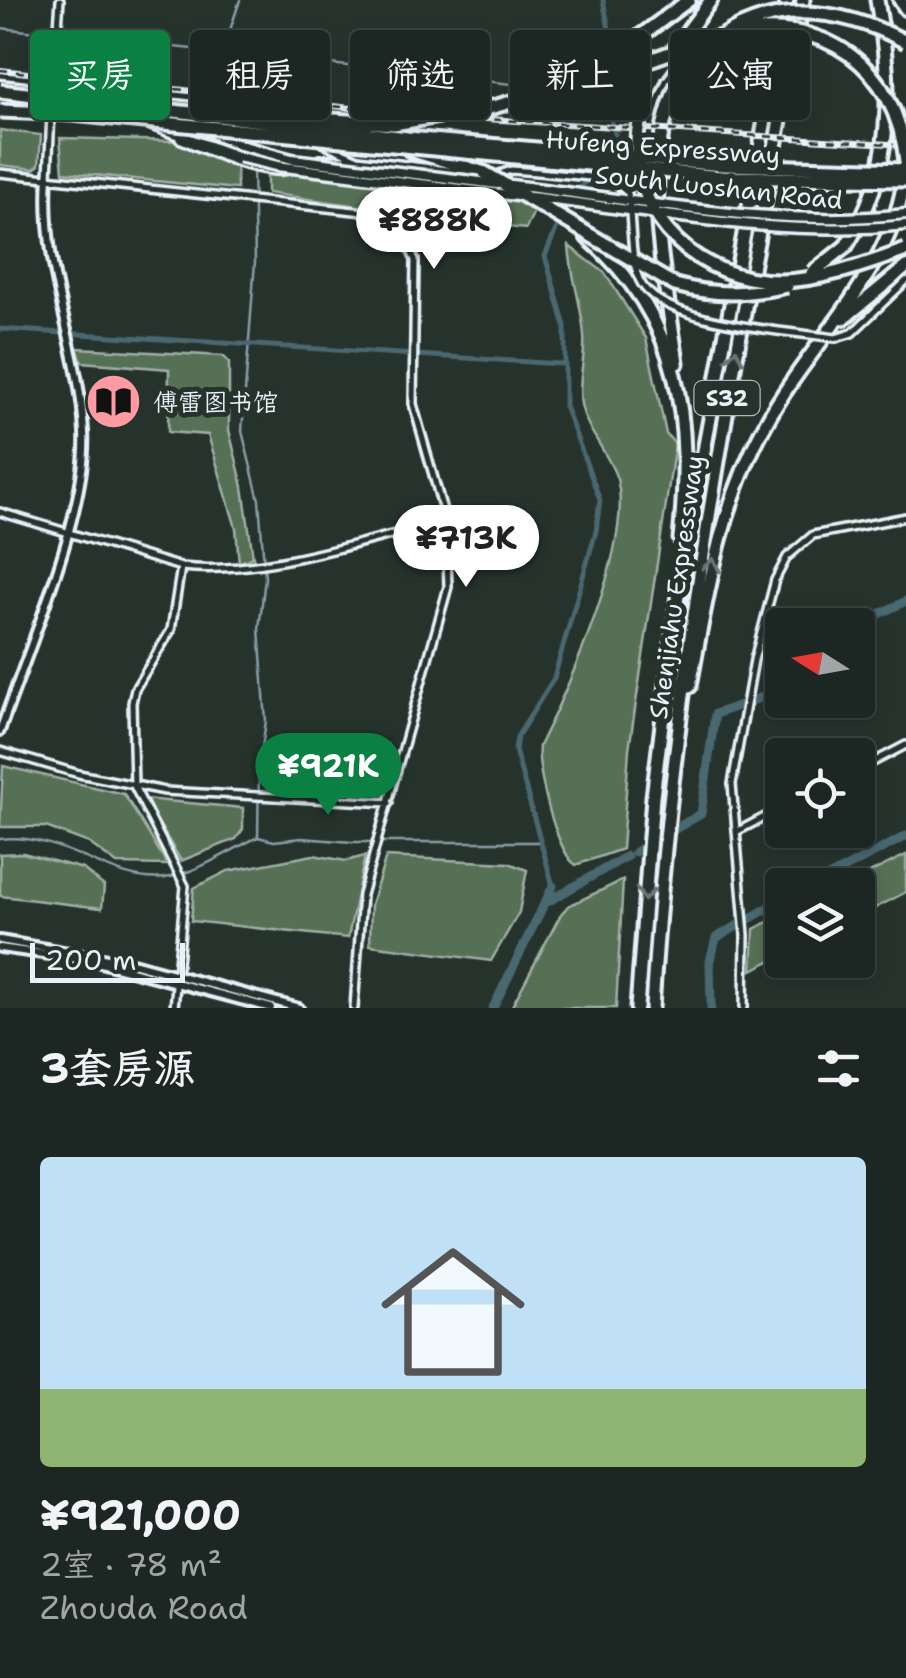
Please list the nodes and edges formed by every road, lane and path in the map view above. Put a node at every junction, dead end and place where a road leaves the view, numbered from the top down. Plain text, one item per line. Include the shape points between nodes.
1 (60, 0) edge
2 (689, 0) edge
3 (711, 0) edge
4 (787, 0) edge
5 (803, 0) edge
6 (877, 0) edge
7 (900, 0) edge
8 (906, 8) edge
9 (58, 30) edge
10 (906, 42) edge
11 (0, 75) edge
12 (30, 78) edge
13 (0, 90) edge
14 (30, 92) edge
15 (30, 94) edge
16 (170, 94) edge
17 (0, 107) edge
18 (490, 108) edge
19 (490, 108) edge
20 (30, 109) edge
21 (170, 110) edge
22 (170, 111) edge
23 (170, 116) edge
24 (51, 120) edge
25 (107, 120) edge
26 (131, 120) edge
27 (419, 120) edge
28 (406, 149) junction
29 (358, 159) junction
30 (906, 162) edge
31 (906, 170) edge
32 (0, 173) edge
33 (48, 176) junction
34 (906, 180) edge
35 (906, 214) edge
36 (563, 216) junction
37 (906, 225) edge
38 (906, 250) edge
39 (906, 267) edge
40 (906, 281) edge
41 (809, 359) junction
42 (683, 410) junction
43 (0, 512) edge
44 (906, 517) edge
45 (446, 522) junction
46 (68, 531) junction
47 (180, 568) junction
48 (0, 732) edge
49 (906, 745) edge
50 (0, 751) edge
51 (875, 761) edge
52 (134, 786) junction
53 (653, 797) junction
54 (670, 798) junction
55 (388, 803) junction
56 (765, 817) edge
57 (736, 832) junction
58 (0, 940) edge
59 (0, 948) edge
60 (177, 978) junction
61 (174, 1008) edge
62 (271, 1008) edge
63 (299, 1008) edge
64 (354, 1008) edge
65 (637, 1008) edge
66 (652, 1008) edge
67 (744, 1008) edge

1 - 9 street
2 - 18 highway, bridge via 568,80
3 - 38 highway, bridge via 656,74 641,110 642,180 665,230 718,270 782,281
4 - 53 highway, Shenjiahu Expressway / S32 via 688,531
54 -> 5 highway, Shenjiahu Expressway / S32 via 714,469
6 - 36 highway, bridge via 886,151 878,188 846,246 791,285 708,294 637,266
7 - 8 highway
10 - 42 highway, bridge via 870,19 836,9 774,7 725,28 687,65 667,103 657,180 658,234
11 - 12 street
13 - 14 main road, South Luoshan Road
13 - 15 highway, Hufeng Expressway, bridge
16 - 29 street via 262,105
17 - 20 main road, South Luoshan Road
17 - 28 highway, Hufeng Expressway, bridge
19 - 30 highway, bridge via 729,34 787,31 840,47 879,80 903,130
21 - 27 highway, bridge
22 - 31 highway, Hufeng Expressway, bridge via 703,163
23 - 35 main road, South Luoshan Road, bridge via 292,159 778,216 854,220
24 - 33 street
25 - 29 street via 152,128 283,173 317,159
26 - 37 main road, South Luoshan Road, bridge via 240,157 333,174 774,226
28 - 34 highway, Hufeng Expressway, bridge via 722,177
28 - 36 highway, bridge via 502,180
29 - 40 street, bridge via 483,178 511,170 620,184 628,193 638,278 653,300 679,312 836,338 852,333
30 - 41 highway via 882,244
32 - 33 street
33 - 45 street via 364,212 404,235 415,260 413,404
33 - 46 street via 47,244 84,432
36 - 42 highway, bridge via 630,280 674,368
39 - 41 highway via 857,305
54 -> 41 highway via 731,497 766,423
42 - 53 highway via 687,467
43 - 46 street
44 - 57 street via 813,536 786,557 743,712 732,784
45 - 47 street via 226,570
45 - 55 street via 445,608
46 - 47 street
46 - 48 street
47 - 52 street via 171,630 135,689
49 - 51 street
50 - 52 street
52 - 55 street
52 - 60 street via 186,886
53 -> 65 highway, Shenjiahu Expressway / S32
54 - 66 highway, Shenjiahu Expressway / S32
55 - 64 street via 362,895
56 - 57 street
57 - 67 street via 746,934
58 - 60 street via 100,956
59 - 60 street
60 - 61 street
60 - 62 street
60 - 63 street

